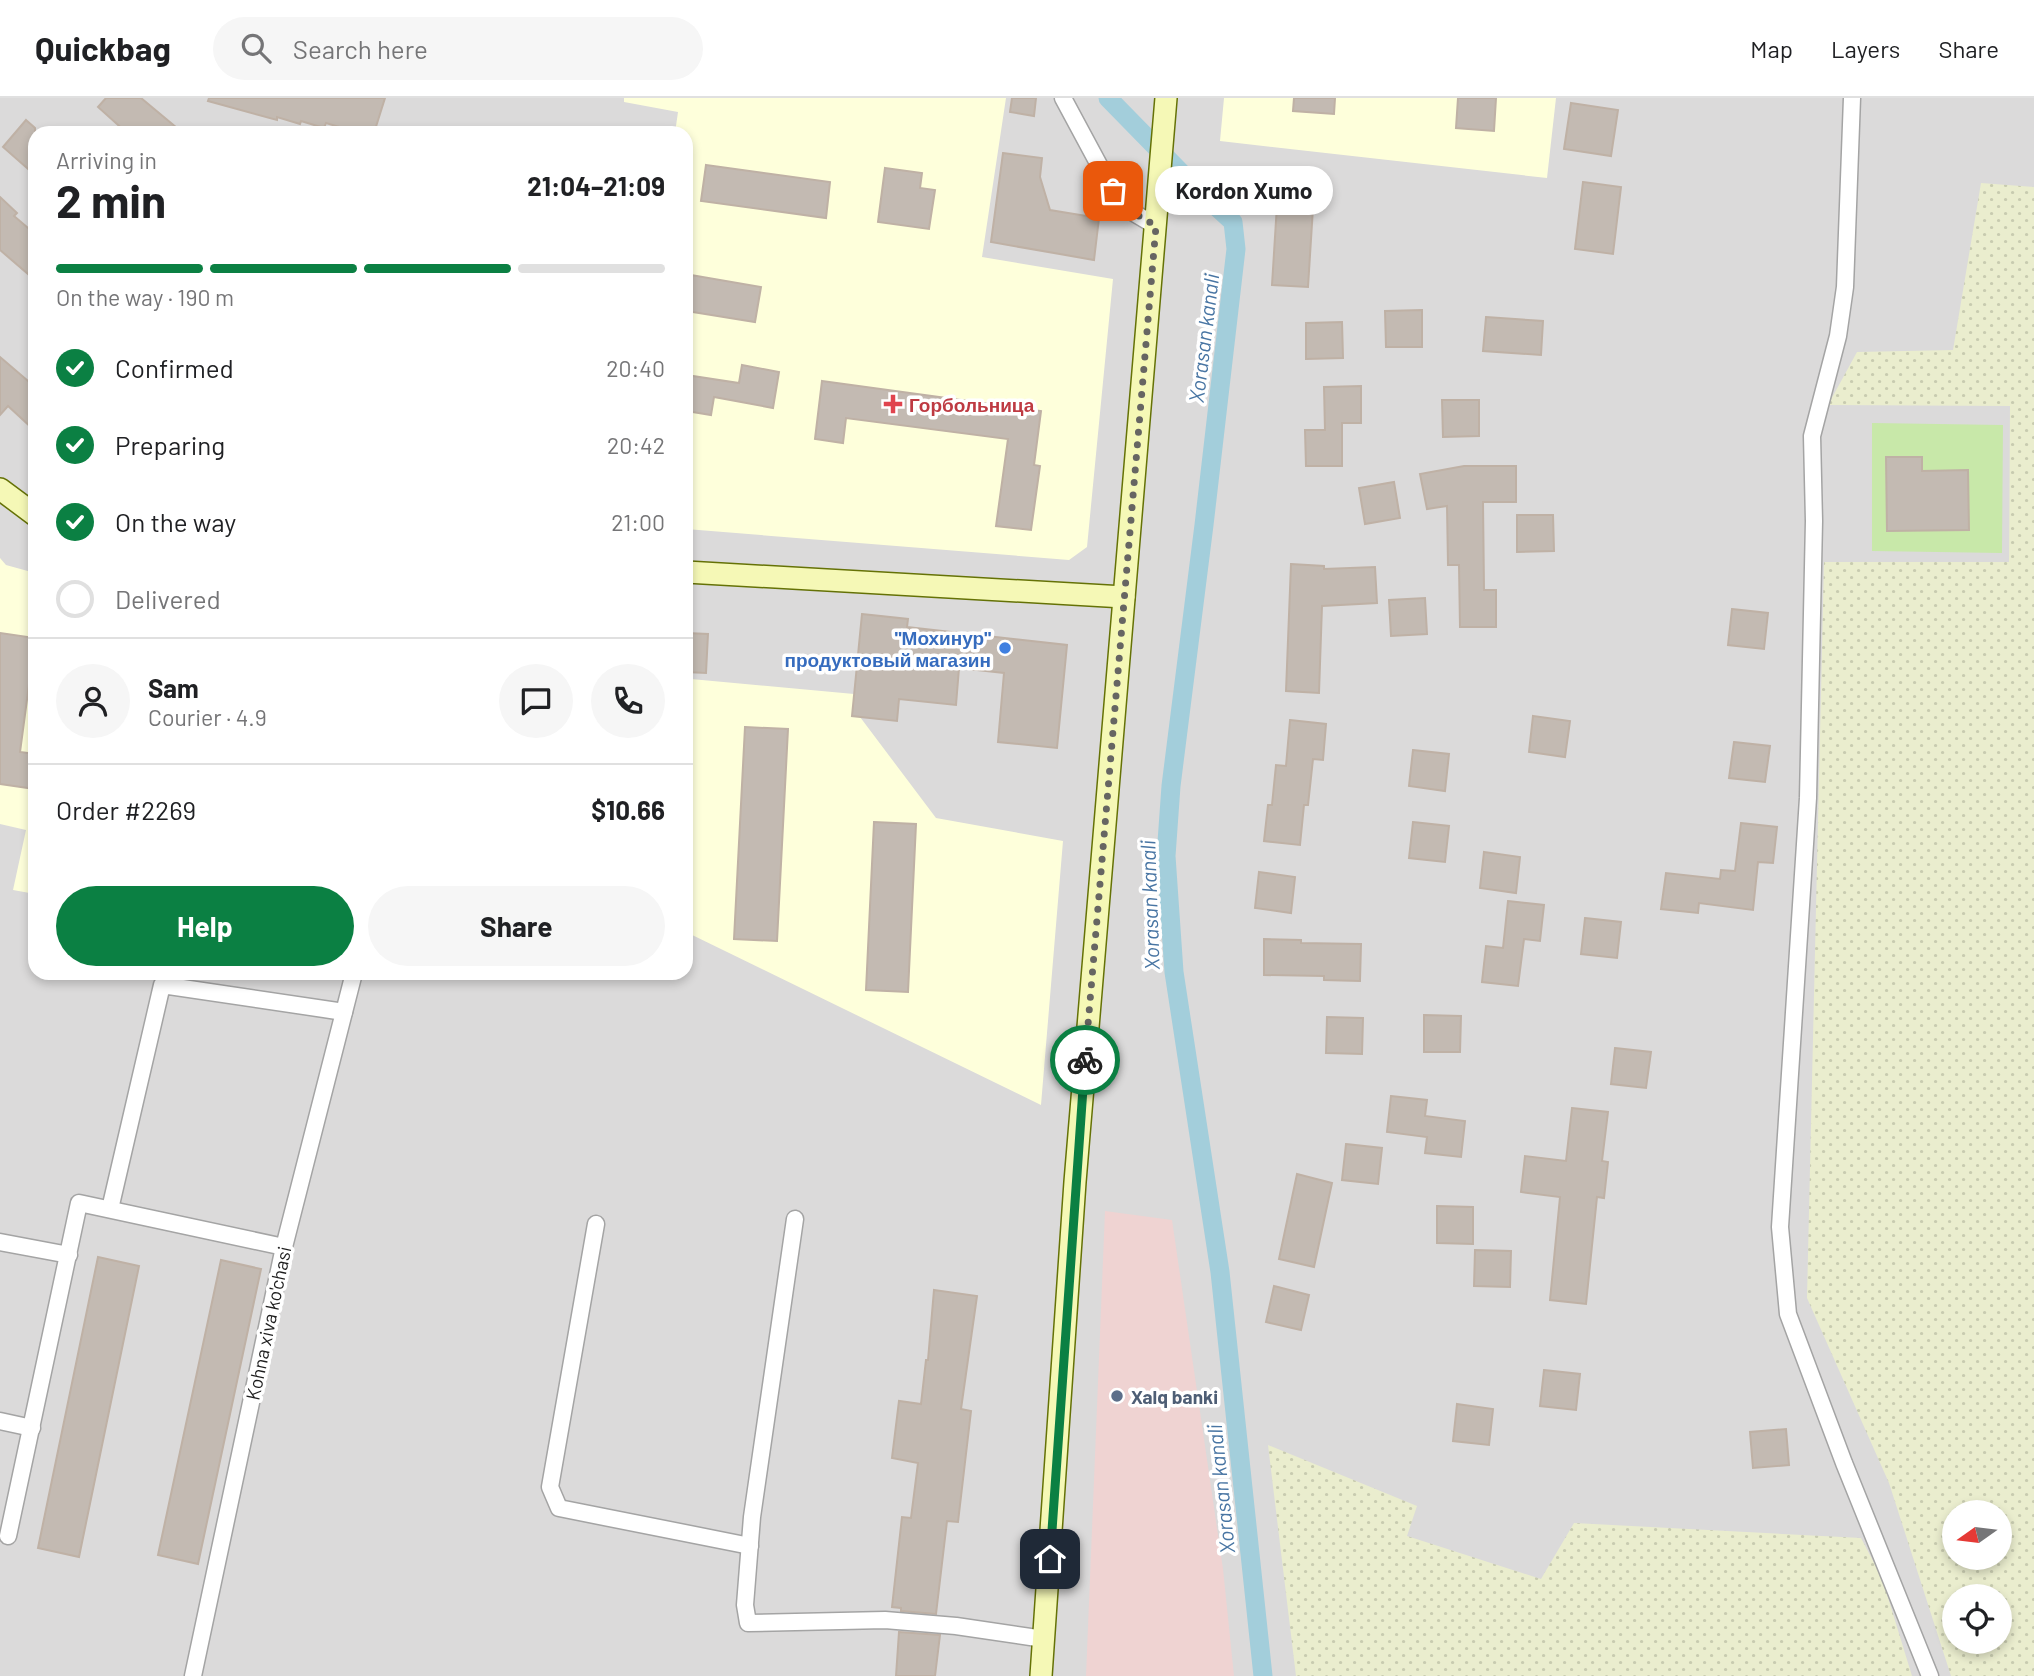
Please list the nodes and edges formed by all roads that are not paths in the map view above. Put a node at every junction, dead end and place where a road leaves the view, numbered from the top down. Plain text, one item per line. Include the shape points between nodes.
1 (1063, 98) edge
2 (1167, 98) edge
3 (1852, 98) edge
4 (1156, 226) junction
5 (0, 489) edge
6 (28, 510) edge
7 (693, 572) edge
8 (1124, 597) junction
9 (352, 980) edge
10 (344, 1012) junction
11 (110, 1209) junction
12 (795, 1219) dead end
13 (596, 1224) dead end
14 (0, 1242) edge
15 (284, 1247) junction
16 (69, 1255) junction
17 (0, 1421) edge
18 (32, 1427) junction
19 (8, 1536) dead end
20 (750, 1546) junction
21 (1044, 1639) junction
22 (193, 1676) edge
23 (1041, 1676) edge
24 (1930, 1676) edge

1 - 4 street via 1113,191 1129,210
2 - 4 main road
3 - 24 street via 1845,287 1838,336 1812,436 1808,798 1780,1227 1788,1314
4 - 8 main road
5 - 6 main road
7 - 8 main road
8 - 21 main road via 1076,1168
9 - 10 street, Kohna xiva ko'chasi
10 - 11 street via 162,985
10 - 15 street, Kohna xiva ko'chasi
11 - 15 street
11 - 16 street via 79,1203
12 - 20 street
13 - 20 street via 550,1487 559,1508
14 - 16 street
15 - 22 street, Kohna xiva ko'chasi
16 - 18 street
17 - 18 street
18 - 19 street
20 - 21 street via 748,1623 885,1620
21 - 23 main road

